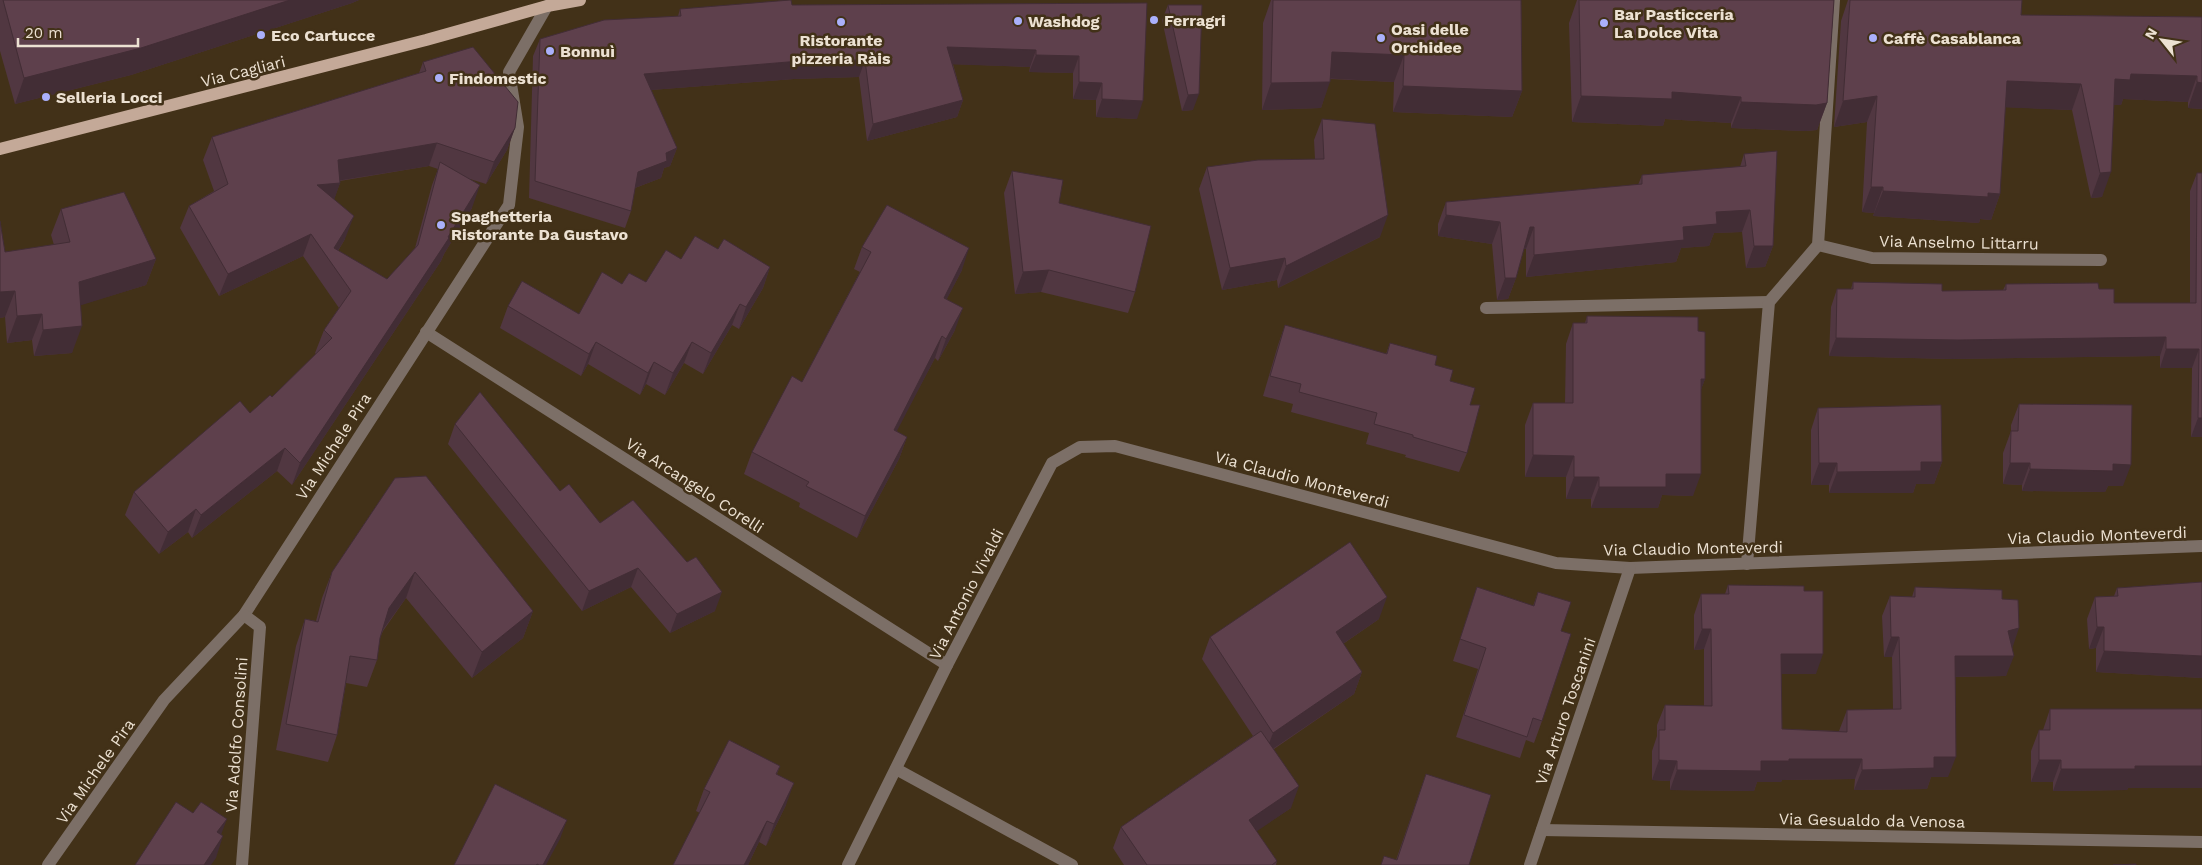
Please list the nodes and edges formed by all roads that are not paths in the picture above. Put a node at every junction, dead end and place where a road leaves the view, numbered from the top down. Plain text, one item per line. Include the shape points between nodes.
1 (580, 0) edge
2 (1834, 0) edge
3 (546, 3) edge
4 (0, 149) edge
5 (1818, 245) junction
6 (2101, 260) dead end
7 (1769, 302) junction
8 (1486, 308) dead end
9 (426, 332) junction
10 (1080, 447) joint
11 (2202, 546) edge
12 (1747, 564) junction
13 (1630, 568) junction
14 (244, 615) junction
15 (947, 665) junction
16 (896, 769) junction
17 (1542, 830) junction
18 (2202, 842) edge
19 (48, 865) edge
20 (242, 865) edge
21 (848, 865) edge
22 (1072, 865) edge
23 (1530, 865) edge

1 - 3 main road, Via Cagliari
2 - 5 street
3 - 4 main road, Via Cagliari via 426,40
3 - 9 street, Via Michele Pira via 508,72 518,127 509,205
5 - 6 street, Via Anselmo Littarru via 1872,258
5 - 7 street
7 - 8 street
7 - 12 street
9 - 14 street, Via Michele Pira
9 - 15 street, Via Arcangelo Corelli
10 - 13 street, Via Claudio Monteverdi via 1115,446 1556,563
10 - 15 street, Via Antonio Vivaldi via 1052,464
11 - 12 street, Via Claudio Monteverdi
12 - 13 street, Via Claudio Monteverdi
13 - 17 street, Via Arturo Toscanini
14 - 19 street, Via Michele Pira via 164,700
14 - 20 street, Via Adolfo Consolini via 260,627
15 - 16 street, Via Antonio Vivaldi
16 - 21 street, Via Antonio Vivaldi
16 - 22 street
17 - 18 street, Via Gesualdo da Venosa
17 - 23 street, Via Arturo Toscanini

